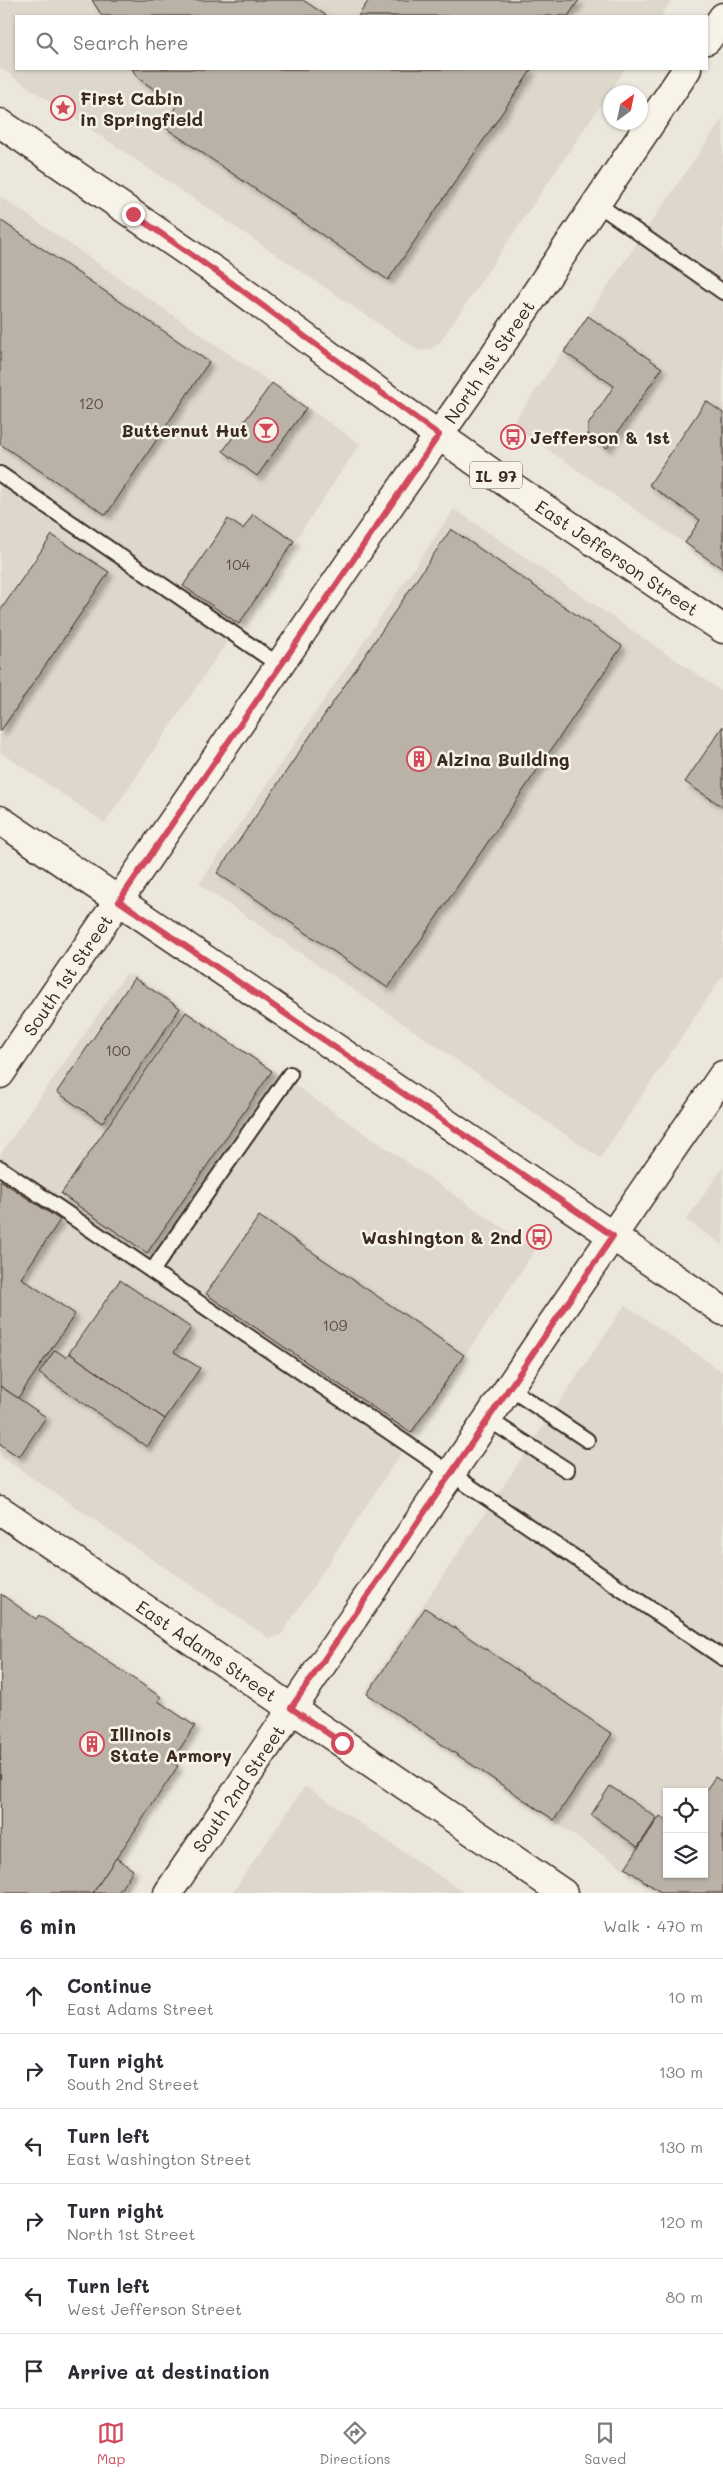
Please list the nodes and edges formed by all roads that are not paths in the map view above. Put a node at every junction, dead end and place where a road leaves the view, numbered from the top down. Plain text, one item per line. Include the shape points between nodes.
1 (723, 17) edge
2 (708, 39) edge
3 (686, 70) edge
4 (0, 123) edge
5 (596, 204) junction
6 (723, 292) edge
7 (439, 435) junction
8 (0, 474) edge
9 (723, 629) edge
10 (279, 665) junction
11 (0, 820) edge
12 (119, 901) junction
13 (0, 1074) edge
14 (290, 1074) dead end
15 (723, 1075) edge
16 (0, 1168) edge
17 (613, 1236) junction
18 (152, 1271) junction
19 (723, 1311) edge
20 (509, 1388) junction
21 (488, 1419) junction
22 (588, 1440) dead end
23 (567, 1470) dead end
24 (450, 1475) junction
25 (0, 1510) edge
26 (723, 1658) edge
27 (291, 1708) junction
28 (168, 1893) edge
29 (563, 1893) edge

1 - 2 street
3 - 5 street, North 1st Street
4 - 7 street, IL 97 via 225,278
5 - 6 lane
5 - 7 street, North 1st Street
7 - 9 street, East Jefferson Street / IL 97
7 - 10 street, North 1st Street
8 - 10 lane
10 - 12 street, North 1st Street
11 - 12 street
12 - 13 street, South 1st Street
12 - 17 street
14 - 18 lane
15 - 17 street, South 2nd Street
16 - 18 lane
17 - 19 street
17 - 20 street, South 2nd Street
18 - 24 lane
20 - 21 street, South 2nd Street
20 - 22 lane
21 - 23 lane
21 - 24 street, South 2nd Street
24 - 26 lane
24 - 27 street, South 2nd Street
25 - 27 street, East Adams Street
27 - 28 street, South 2nd Street
27 - 29 street, East Adams Street

